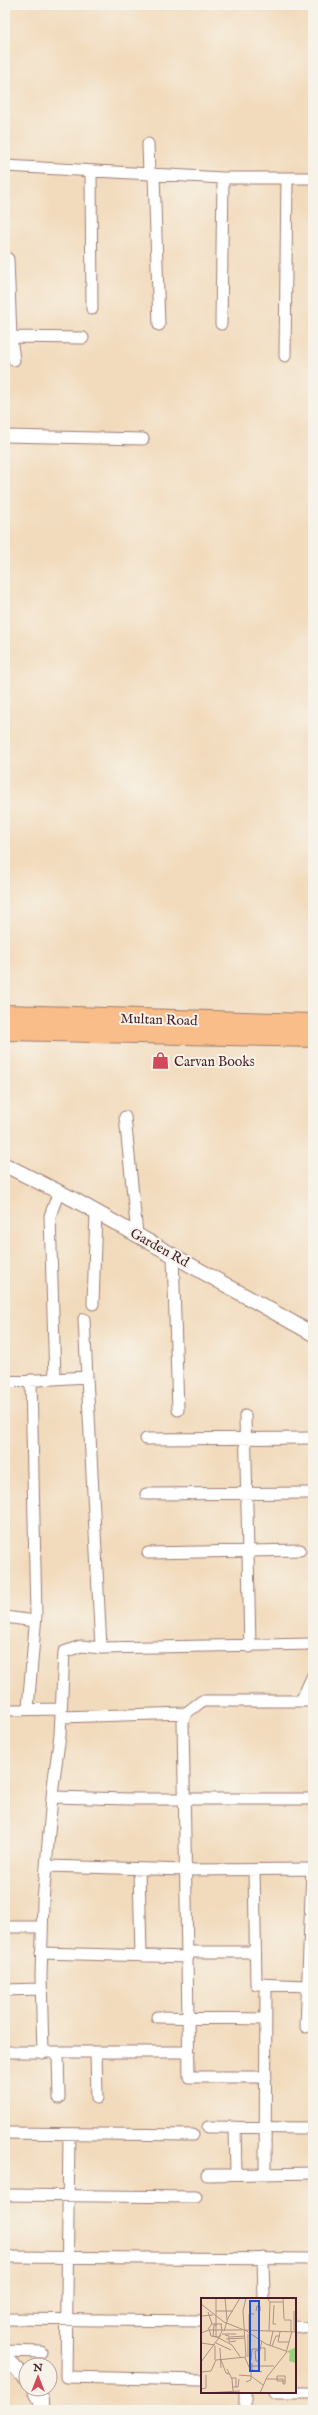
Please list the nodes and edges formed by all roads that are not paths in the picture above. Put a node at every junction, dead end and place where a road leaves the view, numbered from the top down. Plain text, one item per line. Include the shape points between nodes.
1 (148, 144) dead end
2 (5, 166) edge
3 (91, 171) junction
4 (152, 174) junction
5 (223, 178) junction
6 (287, 178) junction
7 (313, 178) edge
8 (5, 257) edge
9 (92, 309) dead end
10 (220, 324) dead end
11 (159, 325) dead end
12 (11, 336) junction
13 (83, 338) dead end
14 (285, 356) dead end
15 (14, 360) dead end
16 (5, 436) edge
17 (142, 439) dead end
18 (5, 1014) edge
19 (313, 1023) edge
20 (5, 1031) edge
21 (313, 1038) edge
22 (125, 1117) dead end
23 (5, 1165) edge
24 (59, 1191) junction
25 (96, 1212) junction
26 (137, 1234) junction
27 (173, 1255) junction
28 (93, 1304) dead end
29 (84, 1319) dead end
30 (313, 1334) edge
31 (86, 1377) junction
32 (55, 1379) junction
33 (31, 1380) junction
34 (5, 1382) edge
35 (178, 1410) dead end
36 (245, 1416) dead end
37 (313, 1438) edge
38 (146, 1439) dead end
39 (246, 1439) junction
40 (247, 1493) junction
41 (311, 1493) dead end
42 (146, 1494) dead end
43 (300, 1550) dead end
44 (248, 1551) junction
45 (148, 1553) dead end
46 (5, 1617) edge
47 (35, 1621) junction
48 (313, 1644) edge
49 (250, 1647) junction
50 (101, 1648) junction
51 (313, 1675) edge
52 (301, 1701) junction
53 (313, 1701) edge
54 (28, 1708) junction
55 (5, 1710) edge
56 (61, 1713) junction
57 (186, 1713) junction
58 (52, 1797) junction
59 (185, 1799) junction
60 (313, 1799) edge
61 (46, 1866) junction
62 (139, 1869) junction
63 (312, 1869) edge
64 (186, 1870) junction
65 (254, 1870) junction
66 (5, 1927) edge
67 (42, 1927) junction
68 (255, 1952) junction
69 (41, 1953) junction
70 (188, 1954) junction
71 (141, 1956) junction
72 (266, 1985) junction
73 (307, 1986) junction
74 (41, 1989) junction
75 (5, 1990) edge
76 (157, 2017) dead end
77 (189, 2018) junction
78 (266, 2019) junction
79 (308, 2021) edge
80 (5, 2052) edge
81 (43, 2052) junction
82 (58, 2052) junction
83 (96, 2052) junction
84 (189, 2052) junction
85 (266, 2077) junction
86 (59, 2098) dead end
87 (97, 2098) dead end
88 (208, 2127) dead end
89 (235, 2127) junction
90 (265, 2127) junction
91 (313, 2128) edge
92 (5, 2133) edge
93 (68, 2134) junction
94 (193, 2135) dead end
95 (313, 2173) edge
96 (236, 2174) junction
97 (265, 2174) junction
98 (207, 2175) dead end
99 (5, 2195) edge
100 (68, 2196) junction
101 (196, 2197) dead end
102 (5, 2257) edge
103 (67, 2257) junction
104 (263, 2258) junction
105 (313, 2259) edge
106 (264, 2298) edge
107 (5, 2319) edge
108 (66, 2319) junction
109 (201, 2321) edge
110 (5, 2351) edge
111 (41, 2352) dead end
112 (5, 2358) edge
113 (18, 2371) edge
114 (201, 2380) edge
115 (245, 2393) edge
116 (274, 2393) dead end
117 (291, 2393) edge
118 (313, 2393) edge
119 (39, 2397) edge
120 (40, 2410) edge
121 (245, 2410) edge

1 - 4 street
2 - 3 street
3 - 4 street
3 - 9 street
4 - 5 street
4 - 11 street
5 - 6 street
5 - 10 street
6 - 7 street
6 - 14 street
8 - 12 street via 8,259
12 - 13 street
12 - 15 street
16 - 17 street
18 - 19 main road, Multan Road
20 - 21 main road, Multan Road
22 - 26 street
23 - 24 street, Garden Rd
24 - 25 street, Garden Rd
24 - 32 street via 50,1216
25 - 26 street, Garden Rd
25 - 28 street
26 - 27 street, Garden Rd
27 - 30 street, Garden Rd
27 - 35 street
29 - 31 street
31 - 32 street
31 - 50 street
32 - 33 street
33 - 34 street
33 - 47 street
36 - 39 street
37 - 39 street
38 - 39 street
39 - 40 street
40 - 41 street
40 - 42 street
40 - 44 street
43 - 44 street
44 - 45 street
44 - 49 street
46 - 47 street
47 - 54 street
48 - 49 street
49 - 50 street
50 - 56 street via 81,1646 64,1652
51 - 52 street
52 - 53 street
52 - 57 street via 202,1701
54 - 55 street
54 - 56 street
56 - 57 street
56 - 58 street
57 - 59 street via 183,1721
58 - 59 street
58 - 61 street
59 - 60 street
59 - 64 street
61 - 62 street
61 - 67 street
62 - 64 street
62 - 71 street
63 - 65 street
63 - 73 street
64 - 65 street
64 - 70 street
65 - 68 street
66 - 67 street
67 - 69 street
68 - 70 street
68 - 72 street via 256,1984
69 - 71 street
69 - 74 street
70 - 71 street
70 - 77 street
72 - 73 street
72 - 78 street
73 - 79 street
74 - 75 street
74 - 81 street
76 - 77 street
77 - 78 street
77 - 84 street
78 - 85 street
80 - 81 street
81 - 82 street
82 - 83 street
82 - 86 street
83 - 84 street
83 - 87 street
84 - 85 street via 189,2078
85 - 90 street
88 - 89 street
89 - 90 street
89 - 96 street
90 - 91 street
90 - 97 street
92 - 93 street
93 - 94 street
93 - 100 street
95 - 97 street
96 - 97 street
96 - 98 street
99 - 100 street
100 - 101 street
100 - 103 street
102 - 103 street
103 - 104 street
103 - 108 street
104 - 105 street
104 - 106 street
107 - 108 street
108 - 109 street
108 - 114 street via 66,2377
110 - 111 street
112 - 113 street
115 - 121 street
116 - 117 street
117 - 118 street
119 - 120 street

